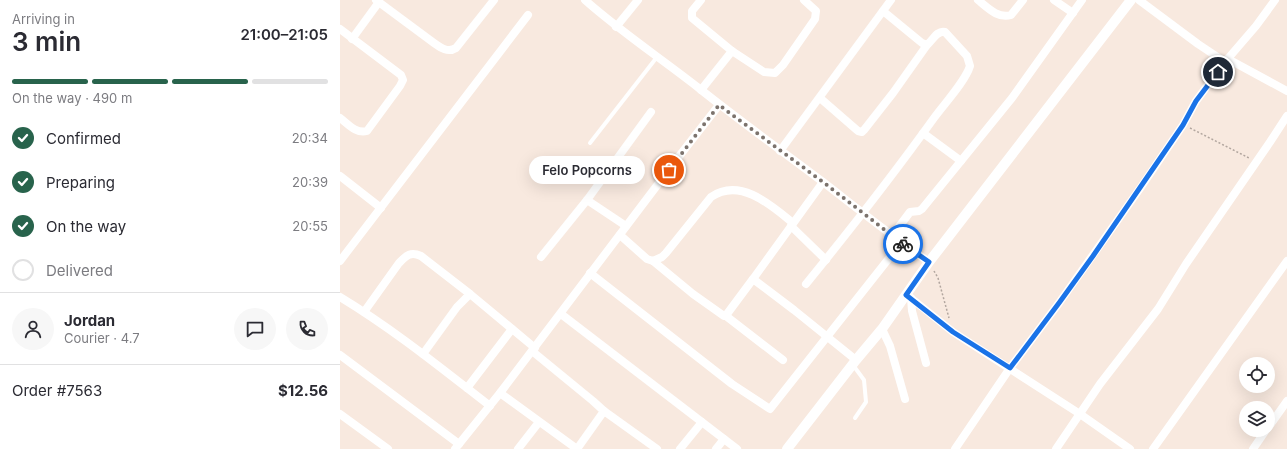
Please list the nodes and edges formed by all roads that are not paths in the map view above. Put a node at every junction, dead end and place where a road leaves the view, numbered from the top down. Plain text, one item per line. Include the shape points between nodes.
1 (494, 0) edge
2 (585, 0) edge
3 (638, 0) edge
4 (701, 0) edge
5 (804, 0) edge
6 (891, 0) edge
7 (978, 0) edge
8 (1023, 0) edge
9 (1054, 0) edge
10 (1082, 0) edge
11 (1131, 0) edge
12 (1139, 0) edge
13 (1275, 0) edge
14 (377, 1) edge
15 (883, 12) junction
16 (1073, 13) junction
17 (528, 15) dead end
18 (616, 27) junction
19 (340, 29) edge
20 (352, 39) junction
21 (927, 45) junction
22 (732, 51) junction
23 (658, 57) junction
24 (1227, 60) junction
25 (701, 90) junction
26 (1287, 91) edge
27 (820, 98) junction
28 (719, 105) junction
29 (651, 112) dead end
30 (340, 118) edge
31 (1286, 119) edge
32 (923, 133) junction
33 (590, 143) dead end
34 (780, 151) junction
35 (961, 161) junction
36 (340, 176) edge
37 (823, 182) junction
38 (587, 200) junction
39 (381, 208) junction
40 (863, 213) junction
41 (792, 225) junction
42 (626, 226) junction
43 (620, 235) junction
44 (892, 236) junction
45 (901, 243) junction
46 (541, 258) dead end
47 (340, 260) edge
48 (826, 260) junction
49 (653, 261) junction
50 (1287, 261) edge
51 (929, 262) junction
52 (590, 273) junction
53 (753, 279) junction
54 (806, 284) dead end
55 (470, 294) junction
56 (909, 296) junction
57 (340, 297) edge
58 (364, 312) junction
59 (561, 314) junction
60 (726, 316) junction
61 (512, 329) junction
62 (882, 329) junction
63 (827, 337) junction
64 (533, 350) junction
65 (423, 354) junction
66 (340, 355) edge
67 (783, 360) dead end
68 (854, 362) junction
69 (926, 363) dead end
70 (1010, 368) junction
71 (467, 388) junction
72 (500, 393) junction
73 (905, 399) dead end
74 (1287, 401) edge
75 (490, 406) junction
76 (604, 411) junction
77 (340, 414) edge
78 (1080, 414) junction
79 (855, 418) dead end
80 (1275, 418) edge
81 (539, 422) junction
82 (702, 422) junction
83 (1261, 437) edge
84 (724, 439) junction
85 (457, 446) edge
86 (386, 449) edge
87 (518, 449) edge
88 (577, 449) edge
89 (657, 449) edge
90 (680, 449) edge
91 (716, 449) edge
92 (737, 449) edge
93 (786, 449) edge
94 (955, 449) edge
95 (1056, 449) edge
96 (1130, 449) edge
97 (1153, 449) edge
98 (1253, 449) edge

1 - 14 street via 456,48 449,50 434,43
2 - 18 street
3 - 18 street
4 - 22 street via 692,11 692,18
5 - 22 street via 816,11 815,19 778,71 764,72
6 - 15 street
7 - 8 street via 1002,17 1011,15
9 - 16 street
10 - 16 street
11 - 51 street
12 - 24 street via 1198,44
13 - 24 street
14 - 20 street
15 - 21 street
15 - 27 street
16 - 35 street via 1012,98
17 - 39 street
18 - 23 street
19 - 20 street
20 - 30 street via 401,75 403,80 367,131 355,130
21 - 27 street via 862,132
21 - 32 street via 938,33 945,32 967,56 970,66
22 - 25 street
23 - 25 street
23 - 33 lane
24 - 26 street
24 - 70 street via 1196,101 1183,125 1059,303
25 - 28 street
27 - 34 street
28 - 34 street
28 - 42 street
29 - 38 street
31 - 78 street via 1158,309
32 - 35 street
32 - 40 street
34 - 37 street
35 - 44 street via 922,209 910,212
36 - 39 street
37 - 40 street
37 - 41 street
38 - 42 street
38 - 46 street
39 - 47 street
40 - 44 street
40 - 48 street
41 - 48 street
41 - 49 street via 752,195 734,190 718,192 710,197 666,253
41 - 53 street
42 - 43 street
43 - 49 street
43 - 52 street
44 - 45 street
45 - 51 street
45 - 63 street
48 - 54 street
49 - 60 street via 693,294
50 - 97 street
51 - 56 street
52 - 59 street
52 - 63 street via 732,384 768,408 771,408
53 - 60 street
53 - 63 street
55 - 58 street via 421,256 410,254 399,263
55 - 61 street
55 - 65 street via 457,306
56 - 62 street
56 - 69 street
56 - 70 street via 953,332
57 - 58 street
58 - 65 street
59 - 64 street
59 - 82 street
60 - 67 street
61 - 64 street
61 - 71 street
62 - 68 street
62 - 73 street via 890,346
63 - 68 street
64 - 72 street
64 - 76 street
65 - 71 street
66 - 85 street
68 - 79 lane via 864,380 866,402
68 - 93 street
70 - 78 street
70 - 94 street
71 - 75 street
72 - 75 street
72 - 81 street
74 - 80 street
75 - 85 street
76 - 88 street
76 - 89 street
77 - 86 street
78 - 95 street
78 - 96 street
81 - 87 street
81 - 88 street
82 - 84 street
82 - 90 street
83 - 98 street
84 - 91 street
84 - 92 street

